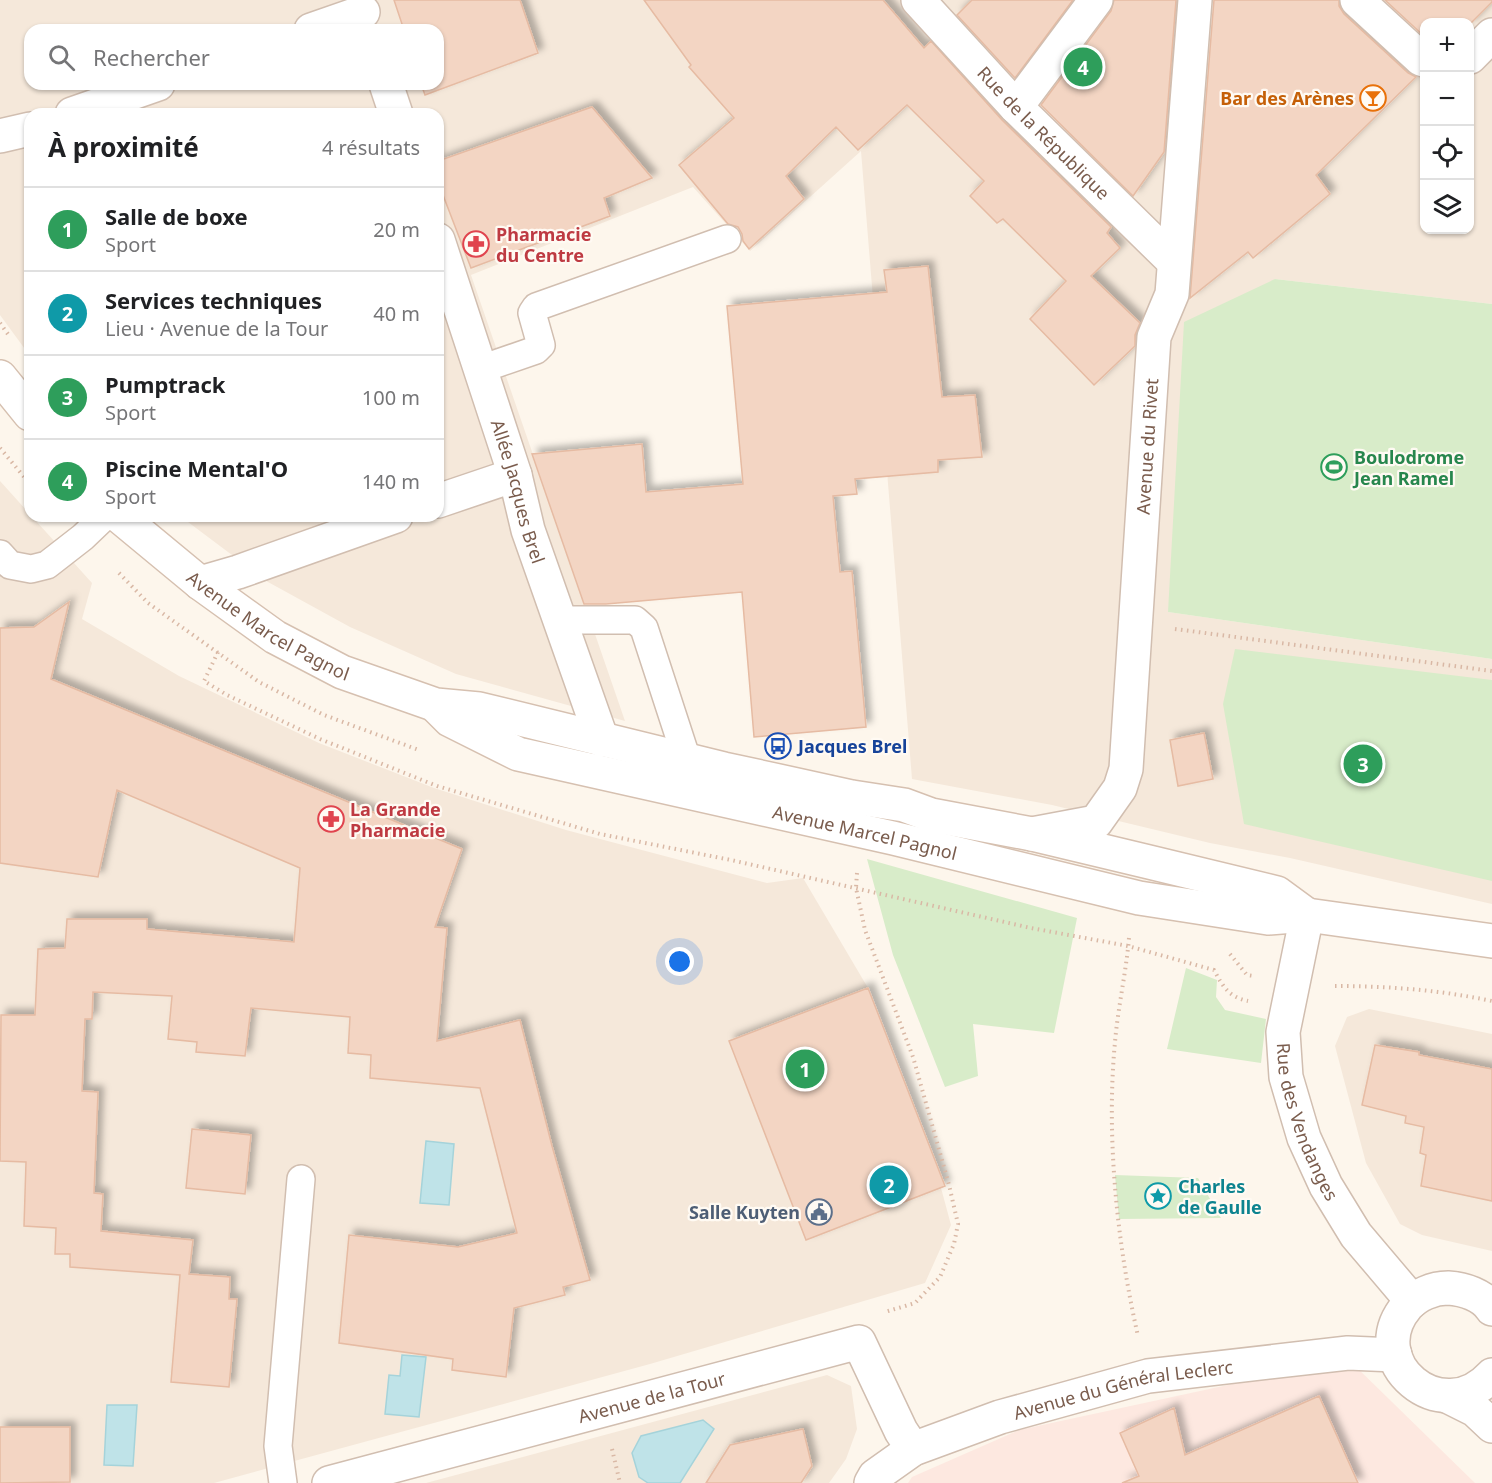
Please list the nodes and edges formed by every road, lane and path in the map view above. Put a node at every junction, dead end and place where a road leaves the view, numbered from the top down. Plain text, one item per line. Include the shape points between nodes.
1 (918, 0) edge
2 (1096, 0) edge
3 (1195, 0) edge
4 (1357, 0) edge
5 (363, 14) edge
6 (330, 24) edge
7 (1492, 35) edge
8 (1474, 53) edge
9 (1420, 58) edge
10 (141, 90) edge
11 (388, 90) edge
12 (1016, 107) junction
13 (89, 108) edge
14 (394, 108) edge
15 (24, 130) edge
16 (0, 136) edge
17 (727, 239) dead end
18 (444, 258) edge
19 (1173, 261) junction
20 (481, 369) junction
21 (0, 377) edge
22 (24, 407) edge
23 (0, 448) edge
24 (515, 475) junction
25 (24, 477) edge
26 (444, 499) edge
27 (99, 522) edge
28 (126, 522) edge
29 (379, 522) edge
30 (0, 554) edge
31 (200, 583) junction
32 (560, 620) junction
33 (1136, 624) junction
34 (1492, 671) edge
35 (436, 705) junction
36 (602, 740) junction
37 (687, 760) junction
38 (1032, 834) junction
39 (857, 867) dead end
40 (875, 892) dead end
41 (1139, 898) junction
42 (1307, 915) junction
43 (1492, 941) edge
44 (1128, 946) junction
45 (1254, 1003) dead end
46 (301, 1179) dead end
47 (1412, 1301) junction
48 (1492, 1309) edge
49 (883, 1312) dead end
50 (1395, 1355) junction
51 (1492, 1375) edge
52 (1148, 1376) junction
53 (1449, 1397) junction
54 (1492, 1426) edge
55 (913, 1449) junction
56 (283, 1483) edge
57 (329, 1483) edge
58 (871, 1483) edge

1 - 12 street, Rue de la République
2 - 12 street
3 - 19 street, Avenue du Rivet
4 - 9 street
5 - 6 street
7 - 8 street
10 - 13 street
11 - 14 street
12 - 19 street, Rue de la République
15 - 16 street
17 - 20 lane via 536,307 532,314 541,345
18 - 20 street, Allée Jacques Brel
19 - 33 street, Avenue du Rivet via 1172,294 1154,337
20 - 24 street, Allée Jacques Brel
21 - 22 street
23 - 25 path
24 - 26 street
24 - 32 street, Allée Jacques Brel via 528,530
27 - 30 lane via 47,565 31,569 10,565
28 - 31 street, Avenue Marcel Pagnol
29 - 31 street
31 - 35 street, Avenue Marcel Pagnol via 274,637 342,672
32 - 36 street, Allée Jacques Brel
32 - 37 lane via 635,620 644,628
33 - 34 path
33 - 38 street, Avenue du Rivet via 1126,769 1120,788 1096,822
35 - 36 street, Avenue Marcel Pagnol via 479,709
35 - 41 street, Avenue Marcel Pagnol via 450,720 519,754 894,838
36 - 37 street, Avenue Marcel Pagnol
37 - 38 street, Avenue Marcel Pagnol
38 - 42 street, Avenue Marcel Pagnol via 1277,893
39 - 49 path via 856,888 865,930 913,1057 958,1224 940,1277 915,1303
40 - 44 path
41 - 42 street, Avenue Marcel Pagnol via 1268,918
41 - 44 path
42 - 43 street, Avenue Marcel Pagnol
42 - 47 street, Rue des Vendanges via 1283,1032 1286,1077 1304,1138 1326,1186 1356,1236
44 - 45 path via 1214,970 1223,988 1236,998
44 - 52 path via 1115,1042 1115,1175 1129,1293
46 - 56 lane via 278,1446
47 - 48 street via 1426,1292 1460,1288
47 - 50 street via 1396,1326
50 - 52 street, Avenue du Général Leclerc via 1348,1353
50 - 53 street via 1415,1385 1431,1394
51 - 53 street via 1480,1387
52 - 55 street, Avenue du Général Leclerc via 1000,1417
53 - 54 street via 1475,1410
55 - 57 street, Avenue de la Tour via 859,1342
55 - 58 street, Avenue du Général Leclerc

